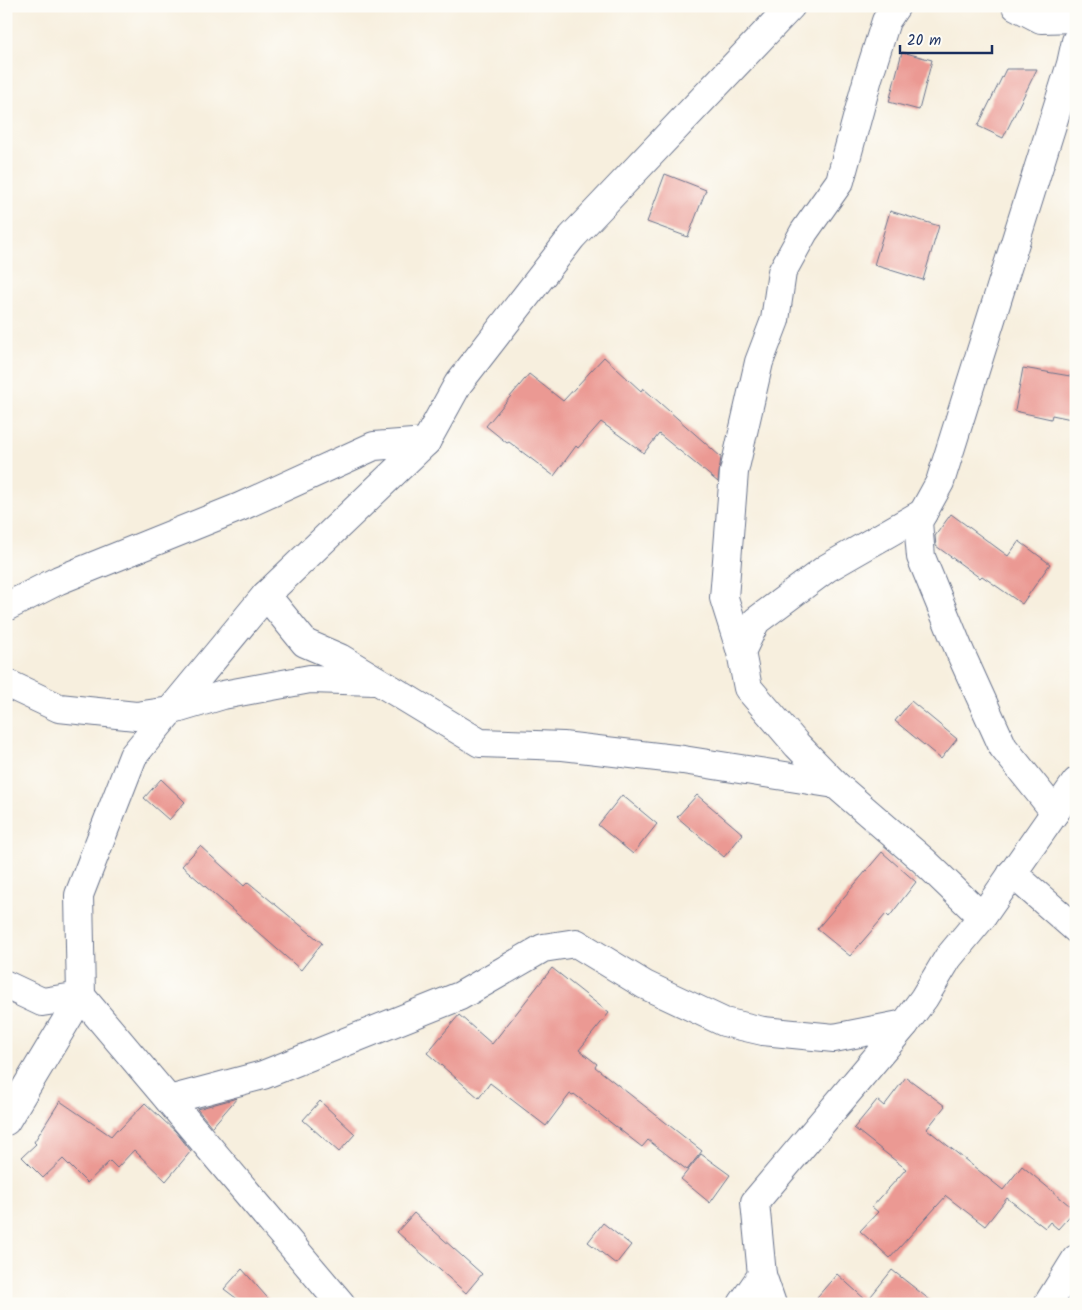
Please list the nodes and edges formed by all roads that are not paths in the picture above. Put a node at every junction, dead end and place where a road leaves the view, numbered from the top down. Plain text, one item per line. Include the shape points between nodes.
1 (791, 6) edge
2 (1016, 6) edge
3 (890, 7) edge
4 (1076, 18) edge
5 (1076, 41) edge
6 (426, 442) junction
7 (923, 513) junction
8 (266, 595) junction
9 (6, 607) edge
10 (741, 652) junction
11 (376, 681) junction
12 (6, 684) edge
13 (170, 711) junction
14 (1076, 782) edge
15 (835, 784) junction
16 (1055, 812) junction
17 (1012, 873) junction
18 (982, 917) junction
19 (1076, 929) edge
20 (6, 985) edge
21 (80, 996) junction
22 (905, 1024) junction
23 (169, 1100) junction
24 (6, 1121) edge
25 (1076, 1259) edge
26 (762, 1275) junction
27 (341, 1304) edge
28 (742, 1304) edge
29 (772, 1304) edge
30 (1048, 1304) edge

1 - 6 street via 572,237 458,384
2 - 4 street via 1040,19
3 - 10 street via 840,181 804,232 782,272 775,320 759,362 734,472 724,598
5 - 7 street via 1072,64 940,482
6 - 8 street
6 - 9 street via 374,446 240,506 59,580
7 - 10 street via 827,568 756,622
7 - 16 street via 918,522 921,557 960,652 1004,747
8 - 11 street via 305,643 340,658
8 - 13 street
10 - 15 street via 748,688
11 - 13 street via 310,680 223,695
11 - 15 street via 480,743 591,749
12 - 13 street via 59,708 136,716
13 - 21 street via 133,756 79,895
14 - 16 street
15 - 18 street via 924,861
16 - 17 street
17 - 18 street
17 - 19 street
18 - 22 street via 948,958
20 - 21 street via 42,1002
21 - 23 street
21 - 24 street
22 - 23 street via 834,1038 763,1031 724,1022 645,985 576,943 543,948 460,996 263,1075
22 - 26 street via 755,1202
23 - 27 street
25 - 30 street
26 - 28 street
26 - 29 street

